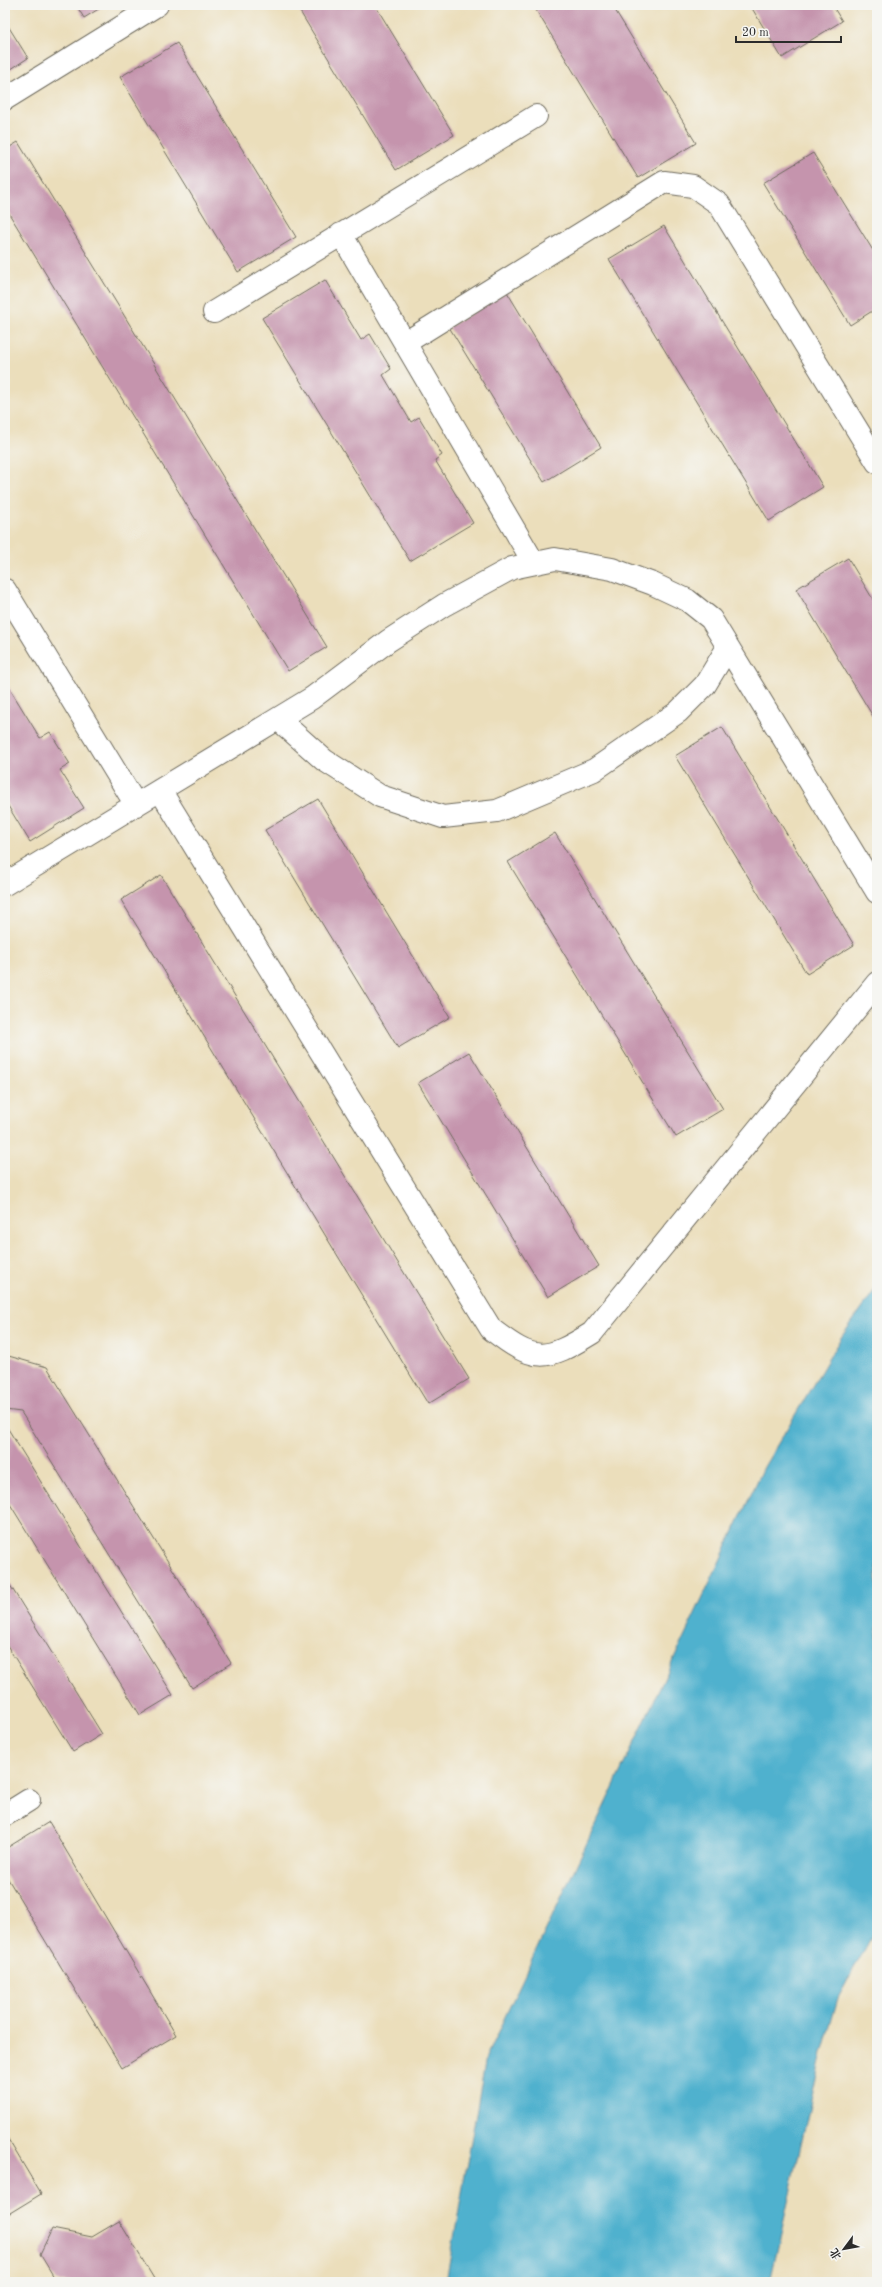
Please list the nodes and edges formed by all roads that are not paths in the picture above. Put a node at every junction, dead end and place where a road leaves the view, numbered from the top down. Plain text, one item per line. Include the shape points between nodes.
1 (157, 5) edge
2 (5, 99) edge
3 (536, 116) dead end
4 (341, 234) junction
5 (214, 312) dead end
6 (405, 343) junction
7 (877, 462) edge
8 (534, 564) junction
9 (5, 590) edge
10 (728, 647) junction
11 (278, 719) junction
12 (160, 790) junction
13 (136, 805) junction
14 (5, 884) edge
15 (877, 892) edge
16 (877, 983) edge
17 (30, 1800) dead end
18 (5, 1815) edge

1 - 2 street
3 - 4 street
4 - 5 street
4 - 6 street
6 - 7 street via 664,182 693,186 719,204
6 - 8 street
8 - 10 street via 562,560 612,569 653,584 687,600 705,614
8 - 11 street via 512,568 444,604 388,641 312,698
9 - 13 street
10 - 11 street via 705,685 678,712 594,770 497,812 443,817 380,796 324,760
10 - 15 street
11 - 12 street
12 - 13 street
12 - 16 street via 491,1329 516,1348 546,1356 566,1349 592,1333
13 - 14 street
17 - 18 street

